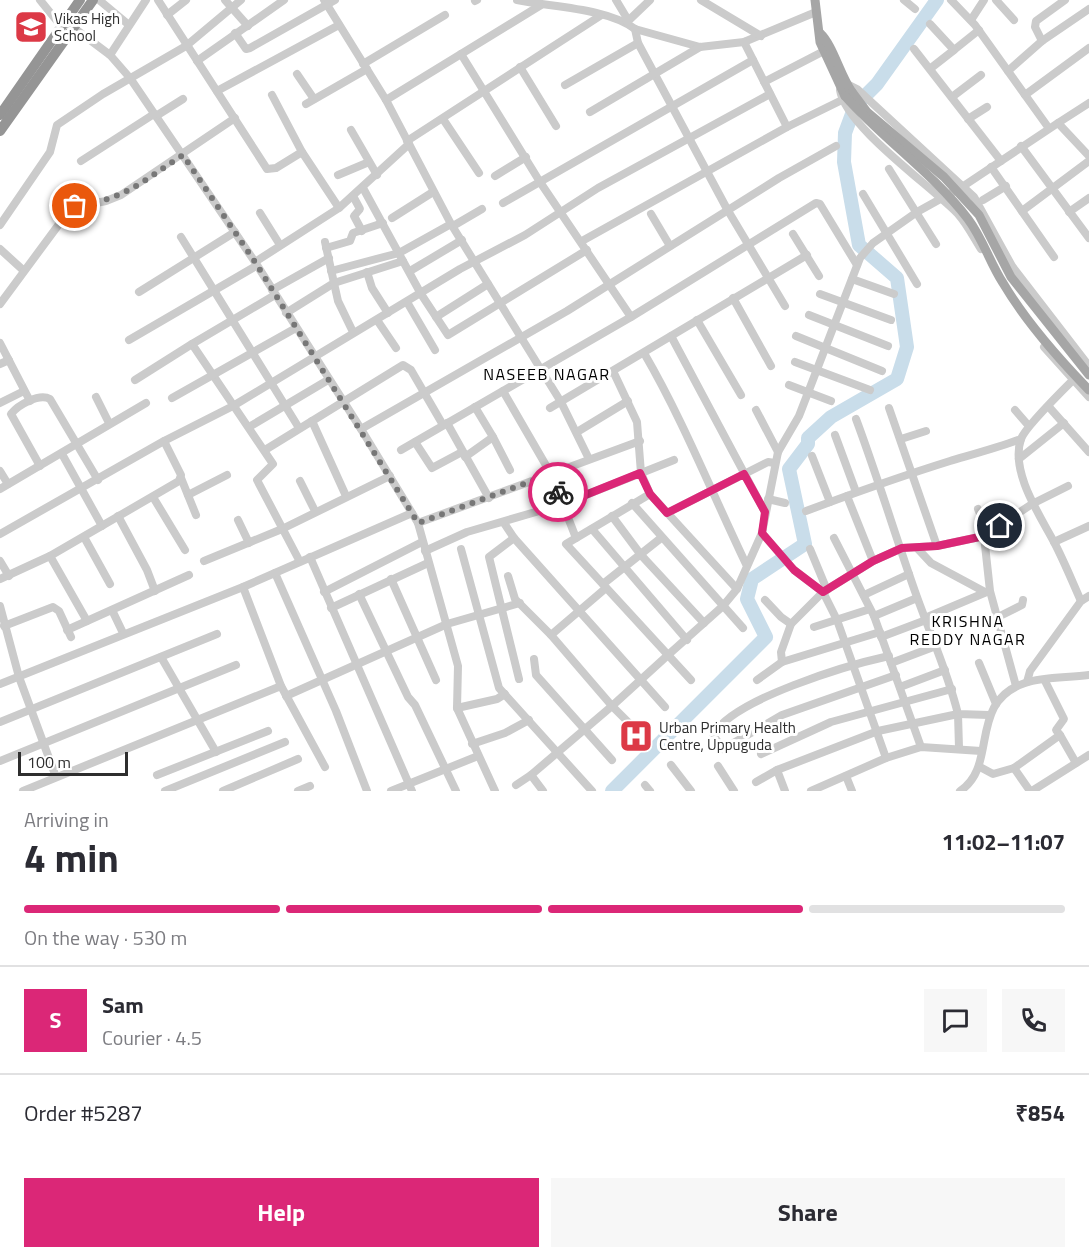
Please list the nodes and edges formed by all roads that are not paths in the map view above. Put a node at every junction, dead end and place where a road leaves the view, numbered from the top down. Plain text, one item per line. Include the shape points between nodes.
1 (40, 0) edge
2 (80, 0) edge
3 (93, 0) edge
4 (99, 0) edge
5 (146, 0) edge
6 (158, 0) edge
7 (186, 0) edge
8 (241, 0) edge
9 (284, 0) edge
10 (335, 0) edge
11 (517, 0) edge
12 (616, 0) edge
13 (650, 0) edge
14 (701, 0) edge
15 (814, 0) edge
16 (904, 0) edge
17 (951, 0) edge
18 (984, 0) edge
19 (996, 0) edge
20 (1065, 0) edge
21 (325, 2) edge
22 (228, 4) edge
23 (541, 5) junction
24 (915, 9) dead end
25 (1089, 9) edge
26 (816, 12) junction
27 (167, 15) junction
28 (444, 15) dead end
29 (600, 16) junction
30 (971, 20) junction
31 (1014, 20) dead end
32 (627, 21) junction
33 (930, 24) dead end
34 (129, 25) junction
35 (339, 25) junction
36 (61, 26) junction
37 (248, 26) junction
38 (74, 28) junction
39 (635, 29) junction
40 (979, 30) junction
41 (235, 33) junction
42 (820, 33) junction
43 (761, 36) junction
44 (1042, 41) junction
45 (744, 42) junction
46 (638, 43) junction
47 (186, 46) junction
48 (700, 47) junction
49 (1089, 48) edge
50 (914, 49) dead end
51 (954, 50) junction
52 (824, 51) junction
53 (461, 54) junction
54 (110, 55) junction
55 (753, 60) junction
56 (196, 61) junction
57 (365, 66) junction
58 (520, 67) junction
59 (931, 68) junction
60 (1008, 71) junction
61 (655, 73) junction
62 (297, 74) dead end
63 (981, 75) dead end
64 (130, 78) junction
65 (764, 82) junction
66 (565, 85) dead end
67 (216, 91) junction
68 (485, 93) junction
69 (847, 93) junction
70 (770, 94) junction
71 (272, 95) dead end
72 (1025, 95) junction
73 (952, 97) junction
74 (183, 99) dead end
75 (314, 99) junction
76 (386, 100) junction
77 (1089, 103) edge
78 (306, 104) dead end
79 (672, 106) junction
80 (987, 107) dead end
81 (590, 112) dead end
82 (0, 115) edge
83 (155, 115) junction
84 (235, 118) junction
85 (443, 119) junction
86 (968, 119) junction
87 (1058, 123) junction
88 (556, 126) dead end
89 (787, 127) junction
90 (1048, 127) junction
91 (351, 130) dead end
92 (0, 131) edge
93 (688, 139) junction
94 (408, 143) junction
95 (836, 146) dead end
96 (1021, 146) junction
97 (302, 152) junction
98 (183, 155) junction
99 (526, 157) junction
100 (1089, 159) edge
101 (1001, 161) junction
102 (81, 162) dead end
103 (369, 162) junction
104 (991, 167) junction
105 (889, 169) dead end
106 (479, 173) dead end
107 (708, 173) junction
108 (377, 175) junction
109 (338, 176) dead end
110 (495, 176) dead end
111 (540, 182) junction
112 (1006, 186) junction
113 (962, 187) junction
114 (363, 188) junction
115 (1053, 189) junction
116 (433, 192) junction
117 (863, 195) dead end
118 (353, 196) junction
119 (938, 198) junction
120 (1089, 198) edge
121 (984, 200) dead end
122 (503, 203) dead end
123 (339, 208) junction
124 (482, 209) dead end
125 (727, 209) junction
126 (1022, 211) junction
127 (561, 212) junction
128 (917, 212) junction
129 (1069, 212) junction
130 (260, 213) dead end
131 (651, 214) dead end
132 (392, 218) dead end
133 (383, 223) junction
134 (0, 225) edge
135 (452, 225) junction
136 (362, 231) junction
137 (235, 232) junction
138 (887, 233) junction
139 (793, 234) dead end
140 (1088, 234) edge
141 (181, 237) dead end
142 (462, 240) junction
143 (582, 241) junction
144 (749, 244) junction
145 (936, 244) dead end
146 (280, 245) junction
147 (670, 246) junction
148 (0, 249) edge
149 (587, 250) junction
150 (399, 253) junction
151 (807, 255) junction
152 (1054, 257) dead end
153 (194, 258) junction
154 (329, 258) junction
155 (404, 261) junction
156 (474, 262) junction
157 (858, 262) junction
158 (256, 264) junction
159 (1012, 266) junction
160 (23, 270) junction
161 (331, 271) junction
162 (410, 271) junction
163 (367, 272) junction
164 (819, 276) dead end
165 (769, 277) junction
166 (996, 277) junction
167 (852, 279) junction
168 (610, 282) junction
169 (334, 283) junction
170 (488, 284) junction
171 (917, 284) dead end
172 (215, 290) junction
173 (139, 292) dead end
174 (273, 293) junction
175 (421, 294) junction
176 (820, 294) dead end
177 (894, 294) dead end
178 (733, 298) junction
179 (408, 302) junction
180 (844, 302) junction
181 (0, 304) edge
182 (500, 305) junction
183 (785, 306) dead end
184 (286, 313) junction
185 (388, 313) junction
186 (809, 315) dead end
187 (631, 316) junction
188 (436, 317) junction
189 (231, 320) junction
190 (377, 320) junction
191 (697, 320) junction
192 (891, 320) dead end
193 (834, 324) junction
194 (296, 328) junction
195 (353, 332) junction
196 (671, 336) junction
197 (796, 336) dead end
198 (519, 337) junction
199 (129, 340) dead end
200 (0, 343) edge
201 (192, 344) junction
202 (888, 346) dead end
203 (396, 348) dead end
204 (826, 348) junction
205 (435, 350) dead end
206 (253, 352) junction
207 (644, 352) junction
208 (312, 356) junction
209 (9, 360) junction
210 (795, 362) dead end
211 (0, 364) edge
212 (771, 366) dead end
213 (540, 369) junction
214 (1089, 369) edge
215 (613, 371) junction
216 (817, 371) junction
217 (882, 371) dead end
218 (212, 374) junction
219 (135, 380) dead end
220 (327, 380) junction
221 (1072, 380) junction
222 (272, 382) junction
223 (789, 386) dead end
224 (870, 390) dead end
225 (1089, 390) edge
226 (24, 391) junction
227 (503, 391) junction
228 (424, 393) junction
229 (808, 393) junction
230 (741, 395) dead end
231 (96, 397) dead end
232 (1089, 397) edge
233 (172, 398) dead end
234 (30, 401) junction
235 (628, 401) junction
236 (831, 401) dead end
237 (341, 402) junction
238 (561, 402) junction
239 (0, 403) edge
240 (146, 403) dead end
241 (287, 405) junction
242 (233, 406) junction
243 (475, 407) junction
244 (1049, 407) junction
245 (549, 408) dead end
246 (889, 408) dead end
247 (756, 410) dead end
248 (1015, 410) dead end
249 (856, 419) dead end
250 (312, 421) junction
251 (109, 423) junction
252 (1064, 423) junction
253 (445, 424) junction
254 (1028, 425) junction
255 (249, 427) junction
256 (299, 428) junction
257 (361, 429) junction
258 (926, 431) dead end
259 (577, 432) junction
260 (834, 435) dead end
261 (493, 437) junction
262 (901, 439) junction
263 (1020, 440) junction
264 (164, 441) junction
265 (640, 441) junction
266 (415, 442) junction
267 (77, 444) junction
268 (265, 450) junction
269 (401, 450) dead end
270 (777, 452) junction
271 (1089, 453) edge
272 (62, 454) junction
273 (463, 454) junction
274 (812, 456) dead end
275 (589, 459) junction
276 (1019, 459) junction
277 (674, 460) dead end
278 (775, 463) junction
279 (40, 466) junction
280 (510, 470) dead end
281 (0, 471) edge
282 (640, 473) junction
283 (912, 473) junction
284 (551, 474) junction
285 (744, 474) junction
286 (227, 475) dead end
287 (390, 476) junction
288 (181, 478) junction
289 (98, 480) junction
290 (300, 481) dead end
291 (880, 483) junction
292 (8, 484) junction
293 (1068, 486) dead end
294 (0, 489) edge
295 (81, 489) junction
296 (710, 490) junction
297 (856, 492) junction
298 (650, 494) junction
299 (188, 495) junction
300 (346, 496) junction
301 (847, 496) junction
302 (153, 497) junction
303 (489, 498) junction
304 (768, 499) junction
305 (830, 501) junction
306 (632, 503) junction
307 (785, 503) dead end
308 (563, 504) junction
309 (1032, 504) junction
310 (978, 509) dead end
311 (315, 511) junction
312 (806, 511) dead end
313 (765, 512) junction
314 (412, 513) junction
315 (667, 513) junction
316 (196, 515) dead end
317 (118, 516) junction
318 (612, 516) junction
319 (238, 520) dead end
320 (418, 523) junction
321 (504, 523) junction
322 (102, 526) junction
323 (1089, 526) edge
324 (282, 529) junction
325 (592, 529) junction
326 (762, 533) junction
327 (0, 534) edge
328 (984, 536) junction
329 (84, 537) junction
330 (514, 538) junction
331 (576, 538) junction
332 (661, 538) junction
333 (834, 538) dead end
334 (422, 542) junction
335 (1054, 542) junction
336 (249, 543) junction
337 (937, 546) junction
338 (902, 548) junction
339 (917, 548) junction
340 (461, 549) dead end
341 (810, 549) dead end
342 (184, 550) dead end
343 (425, 551) junction
344 (641, 555) junction
345 (50, 556) junction
346 (310, 557) junction
347 (299, 560) junction
348 (0, 561) edge
349 (204, 561) dead end
350 (873, 561) junction
351 (428, 563) junction
352 (746, 564) junction
353 (624, 567) junction
354 (275, 573) junction
355 (854, 573) junction
356 (909, 574) junction
357 (189, 575) dead end
358 (9, 576) junction
359 (508, 576) dead end
360 (0, 579) edge
361 (391, 579) junction
362 (110, 584) dead end
363 (605, 586) junction
364 (243, 587) junction
365 (737, 589) junction
366 (155, 591) junction
367 (825, 591) junction
368 (987, 591) junction
369 (324, 592) junction
370 (359, 594) junction
371 (864, 595) junction
372 (1089, 596) edge
373 (917, 598) junction
374 (765, 600) dead end
375 (1023, 600) dead end
376 (1081, 601) junction
377 (520, 603) junction
378 (0, 606) edge
379 (723, 606) junction
380 (331, 608) junction
381 (502, 608) junction
382 (112, 610) junction
383 (581, 612) junction
384 (872, 612) junction
385 (479, 614) junction
386 (996, 618) junction
387 (925, 619) junction
388 (837, 620) junction
389 (87, 621) junction
390 (704, 622) junction
391 (447, 624) junction
392 (791, 624) junction
393 (814, 627) dead end
394 (743, 628) dead end
395 (3, 631) edge
396 (123, 633) junction
397 (218, 634) dead end
398 (551, 635) junction
399 (880, 635) junction
400 (419, 638) junction
401 (687, 640) junction
402 (844, 643) junction
403 (936, 646) junction
404 (387, 653) junction
405 (668, 655) junction
406 (162, 657) junction
407 (534, 658) dead end
408 (890, 659) junction
409 (782, 662) junction
410 (979, 663) dead end
411 (236, 664) dead end
412 (852, 664) junction
413 (357, 665) junction
414 (945, 670) junction
415 (896, 675) junction
416 (1089, 675) edge
417 (18, 677) junction
418 (519, 679) dead end
419 (436, 680) dead end
420 (691, 680) dead end
421 (757, 680) dead end
422 (321, 681) junction
423 (640, 681) junction
424 (1046, 681) junction
425 (1027, 682) junction
426 (0, 684) edge
427 (281, 686) junction
428 (1016, 686) junction
429 (861, 687) junction
430 (900, 687) junction
431 (179, 688) junction
432 (952, 689) junction
433 (506, 694) junction
434 (286, 696) junction
435 (905, 704) junction
436 (996, 704) junction
437 (612, 706) junction
438 (666, 707) dead end
439 (457, 708) junction
440 (32, 710) junction
441 (871, 712) junction
442 (958, 714) junction
443 (989, 715) junction
444 (198, 720) junction
445 (530, 720) junction
446 (0, 722) edge
447 (913, 723) junction
448 (586, 729) junction
449 (268, 731) dead end
450 (878, 731) junction
451 (639, 733) dead end
452 (1060, 735) junction
453 (285, 742) dead end
454 (45, 744) junction
455 (472, 744) junction
456 (921, 747) junction
457 (959, 748) junction
458 (981, 751) junction
459 (216, 752) junction
460 (559, 752) junction
461 (761, 754) dead end
462 (1089, 755) edge
463 (478, 756) junction
464 (886, 758) junction
465 (298, 759) dead end
466 (612, 760) dead end
467 (0, 761) edge
468 (1076, 763) junction
469 (671, 765) dead end
470 (718, 766) dead end
471 (325, 767) dead end
472 (980, 767) junction
473 (447, 768) junction
474 (1014, 768) junction
475 (777, 770) junction
476 (157, 775) dead end
477 (531, 775) junction
478 (846, 776) junction
479 (56, 777) junction
480 (409, 782) junction
481 (756, 782) dead end
482 (516, 785) dead end
483 (310, 786) dead end
484 (824, 789) edge
485 (966, 789) edge
486 (23, 791) edge
487 (165, 791) edge
488 (223, 791) edge
489 (298, 791) edge
490 (367, 791) edge
491 (391, 791) edge
492 (412, 791) edge
493 (456, 791) edge
494 (495, 791) edge
495 (543, 791) edge
496 (592, 791) edge
497 (691, 791) edge
498 (734, 791) edge
499 (785, 791) edge
500 (811, 791) edge
501 (852, 791) edge
502 (1031, 791) edge

1 - 36 street
2 - 36 highway
3 - 38 highway
4 - 34 street
5 - 34 street
6 - 27 street
7 - 27 street
8 - 22 street
9 - 37 street
10 - 21 street
11 - 23 street
12 - 32 street
13 - 32 street
14 - 43 street
15 - 26 main road
16 - 24 street
17 - 30 street
18 - 30 street
19 - 31 street
20 - 44 street via 1036,21
21 - 35 street
21 - 41 street via 250,48 246,49
22 - 37 street
22 - 47 street
23 - 29 street via 575,7
23 - 53 street
25 - 44 street
26 - 42 main road
26 - 43 street
27 - 47 street
28 - 57 street
29 - 32 street
29 - 58 street
30 - 40 street
32 - 39 street
33 - 51 street
34 - 54 street
35 - 57 street
35 - 67 street
36 - 82 highway
37 - 41 street
38 - 54 street
38 - 92 highway
39 - 46 street
39 - 48 street
40 - 51 street
40 - 60 street
41 - 56 street
42 - 52 main road
42 - 69 main road via 826,39
43 - 45 street
44 - 60 street
45 - 48 street
45 - 55 street
46 - 61 street
46 - 66 street
47 - 56 street
47 - 64 street
48 - 61 street
49 - 72 street
50 - 59 street
51 - 59 street
52 - 65 street
52 - 69 main road
53 - 68 street
53 - 76 street
54 - 64 street
55 - 65 street
55 - 79 street
56 - 67 street
57 - 75 street
57 - 76 street
58 - 68 street
58 - 88 street
59 - 73 street
60 - 72 street
61 - 79 street
61 - 81 street
62 - 75 street
63 - 73 street
64 - 83 street
64 - 134 street via 57,125 50,152
65 - 70 street
67 - 84 street
68 - 85 street
68 - 99 street
69 - 89 street
69 - 113 street via 875,106
69 - 119 street via 873,141 920,178
69 - 214 main road, bridge via 944,177 979,215 1011,278
69 - 225 main road, bridge via 865,118 944,190 985,246 1003,283 1064,364
70 - 89 street
70 - 93 street
71 - 97 street
72 - 90 street
73 - 86 street
74 - 83 street
75 - 78 street
76 - 94 street
77 - 87 street
79 - 93 street
79 - 111 street
80 - 86 street
83 - 98 street
83 - 102 street
84 - 97 street via 267,169 276,168
84 - 98 street
85 - 94 street
85 - 106 street
86 - 101 street
87 - 90 street
87 - 100 street
89 - 107 street
90 - 96 street
91 - 103 street
93 - 107 street
93 - 127 street
94 - 108 street
94 - 116 street
95 - 125 street
96 - 101 street
96 - 115 street
97 - 123 street
98 - 137 street
98 - 160 street via 121,195 66,212
99 - 110 street
99 - 111 street
100 - 115 street
101 - 104 street
103 - 108 street
103 - 109 street
104 - 112 street
104 - 113 street
105 - 128 street
107 - 125 street
107 - 143 street
108 - 114 street
111 - 122 street
111 - 127 street
112 - 121 street
112 - 126 street
113 - 119 street
113 - 159 street via 974,197
114 - 118 street
114 - 133 street
115 - 126 street
115 - 129 street
116 - 132 street
116 - 135 street
117 - 138 street
118 - 123 street
118 - 136 street via 360,209 354,216
119 - 128 street
119 - 166 street via 960,216
120 - 129 street
123 - 146 street
124 - 135 street
125 - 144 street
125 - 147 street
126 - 152 street
127 - 143 street
127 - 156 street
128 - 138 street
128 - 145 street
129 - 140 street
130 - 146 street
131 - 147 street
133 - 136 street
133 - 150 street
135 - 142 street
135 - 150 street
136 - 154 street via 352,234 347,242 326,245
137 - 153 street
137 - 158 street
138 - 157 street
138 - 171 street
139 - 151 street
141 - 153 street
142 - 156 street
142 - 162 street
143 - 149 street
144 - 157 street via 819,202
144 - 165 street
144 - 187 street
146 - 158 street
147 - 168 street
148 - 160 street
149 - 168 street
149 - 182 street
150 - 155 street
150 - 161 street
151 - 164 street
151 - 165 street
153 - 172 street
153 - 173 street
154 - 161 street
154 - 174 street
155 - 162 street
155 - 163 street
156 - 170 street
156 - 175 street
157 - 167 street
158 - 172 street
158 - 174 street
159 - 166 street
159 - 214 street
160 - 181 street
161 - 169 street
162 - 175 street
163 - 169 street
163 - 185 street
165 - 178 street
165 - 183 street
166 - 221 street via 1032,332
167 - 177 street
167 - 180 street
168 - 187 street
168 - 198 street
169 - 184 street
169 - 195 street
170 - 182 street
170 - 188 street
172 - 189 street
172 - 199 street
174 - 184 street
174 - 189 street
175 - 179 street
175 - 188 street
176 - 180 street
178 - 191 street
178 - 212 street
179 - 185 street
179 - 205 street
180 - 192 street
180 - 193 street
182 - 188 street via 448,335
182 - 198 street
184 - 194 street
185 - 190 street
186 - 193 street
187 - 213 street
189 - 201 street
189 - 206 street
190 - 195 street
190 - 203 street
191 - 196 street
191 - 230 street
193 - 202 street
193 - 204 street
194 - 206 street
194 - 208 street
195 - 208 street
196 - 207 street
196 - 285 street
197 - 204 street
198 - 213 street
198 - 228 street
200 - 209 street
201 - 218 street
201 - 219 street
204 - 216 street
204 - 217 street
206 - 218 street
206 - 222 street
207 - 215 street
207 - 296 street via 670,396
208 - 220 street
208 - 222 street
209 - 211 street
209 - 226 street
210 - 216 street
213 - 227 street
213 - 238 street
214 - 221 street
215 - 235 street
215 - 238 street
216 - 224 street
216 - 229 street
218 - 233 street
218 - 242 street
220 - 237 street
220 - 241 street
221 - 232 street
221 - 244 street
222 - 241 street
222 - 242 street
223 - 229 street
226 - 234 street
226 - 239 street
227 - 243 street
227 - 284 street
228 - 237 street via 404,365
228 - 253 street
228 - 257 street
229 - 236 street
229 - 270 street
231 - 251 street
234 - 267 street via 50,399
234 - 279 street via 11,414
235 - 259 street
235 - 265 street via 638,422
237 - 250 street
237 - 257 street
238 - 245 street
238 - 259 street
240 - 251 street
241 - 255 street
241 - 256 street
242 - 255 street
242 - 264 street
243 - 253 street
243 - 261 street
244 - 252 street
244 - 254 street
246 - 262 street
247 - 270 street
248 - 254 street
249 - 291 street
250 - 256 street
250 - 300 street
251 - 267 street
252 - 271 street
252 - 276 street
253 - 266 street
253 - 273 street
254 - 263 street
255 - 268 street
256 - 268 street
257 - 287 street
258 - 262 street
259 - 275 street
260 - 297 street
261 - 273 street
261 - 280 street
262 - 283 street
263 - 276 street
263 - 283 street
264 - 288 street
264 - 289 street
265 - 275 street
265 - 282 street
266 - 269 street
266 - 273 street via 432,468
267 - 272 street
267 - 289 street
268 - 324 street via 273,466 257,480
270 - 278 street
272 - 279 street
272 - 295 street
273 - 303 street
274 - 305 street
275 - 284 street
276 - 309 street
277 - 282 street
278 - 285 street via 768,462
278 - 304 street
279 - 292 street
281 - 292 street
282 - 298 street
282 - 308 street
283 - 291 street
283 - 337 street
284 - 303 street
284 - 308 street
285 - 296 street
285 - 313 street
286 - 299 street
287 - 300 street
287 - 314 street
288 - 299 street
288 - 302 street
289 - 295 street
290 - 311 street
291 - 297 street
291 - 338 street
292 - 294 street
293 - 309 street
295 - 322 street
295 - 327 street
296 - 315 street
296 - 352 street
297 - 301 street
298 - 306 street
298 - 315 street
299 - 316 street
300 - 311 street
301 - 305 street
301 - 350 street
302 - 317 street
302 - 342 street
303 - 320 street
304 - 307 street
304 - 313 street
305 - 312 street
306 - 318 street
306 - 332 street
308 - 321 street
308 - 331 street
309 - 328 street
309 - 335 street
310 - 328 street via 986,528
311 - 324 street
313 - 326 street
314 - 320 street
314 - 346 street
315 - 365 street
317 - 322 street
317 - 366 street
318 - 325 street
318 - 344 street
319 - 336 street
320 - 334 street
321 - 330 street
321 - 343 street via 479,528
322 - 329 street
323 - 335 street
324 - 336 street
324 - 347 street
325 - 331 street
325 - 353 street
326 - 352 street
326 - 367 street via 794,570
328 - 337 street
328 - 368 street
329 - 345 street
329 - 362 street
330 - 381 street via 489,556
330 - 383 street
331 - 363 street via 564,540
332 - 344 street
332 - 379 street
333 - 355 street
334 - 343 street
334 - 369 street
335 - 376 street
336 - 349 street
337 - 339 street
338 - 339 street
338 - 350 street
338 - 356 street
339 - 368 street via 930,563
340 - 385 street
341 - 367 street
343 - 351 street
344 - 353 street
344 - 390 street
345 - 358 street
345 - 389 street
346 - 347 street
346 - 369 street
347 - 354 street
348 - 358 street
350 - 355 street
351 - 361 street
351 - 391 street
352 - 365 street
353 - 363 street
353 - 401 street
354 - 364 street
354 - 422 street
355 - 367 street
355 - 371 street
356 - 371 street
356 - 373 street
357 - 366 street
358 - 360 street
359 - 377 street via 513,596
361 - 370 street
361 - 400 street
363 - 383 street
363 - 405 street
364 - 396 street
364 - 427 street
365 - 379 street
366 - 382 street
367 - 388 street
367 - 392 street
368 - 386 street
368 - 387 street
369 - 380 street
370 - 380 street
370 - 404 street
371 - 384 street
372 - 376 street
373 - 384 street
373 - 387 street
374 - 392 street
375 - 386 street via 1022,605
376 - 425 street via 1030,671
377 - 381 street
377 - 398 street
378 - 395 street
379 - 390 street
379 - 394 street
380 - 413 street
381 - 385 street
381 - 418 street
382 - 389 street
382 - 396 street
383 - 398 street
383 - 423 street
384 - 388 street
384 - 399 street
385 - 391 street
385 - 433 street via 499,688
386 - 428 street
387 - 399 street
387 - 403 street
388 - 393 street
388 - 402 street
389 - 395 street via 69,633 59,611 53,607
390 - 401 street
391 - 400 street
391 - 439 street via 458,666
392 - 409 street via 781,652
395 - 417 street
396 - 417 street
397 - 406 street
398 - 437 street
399 - 402 street
399 - 408 street
400 - 404 street
400 - 419 street
401 - 405 street
402 - 409 street
402 - 412 street
403 - 408 street
403 - 414 street
404 - 413 street
404 - 473 street
405 - 420 street
405 - 423 street
406 - 431 street
406 - 440 street
407 - 448 street via 536,675
408 - 412 street
408 - 415 street
409 - 421 street
410 - 436 street
411 - 431 street
412 - 429 street
412 - 429 street via 772,694 740,711 713,735 723,749 782,715
413 - 422 street
413 - 480 street
414 - 430 street
414 - 432 street
415 - 429 street
415 - 430 street
416 - 424 street
417 - 426 street
417 - 440 street
422 - 434 street
422 - 490 street
423 - 437 street
423 - 438 street
424 - 425 street
424 - 452 street via 1064,719 1056,729
425 - 428 street
427 - 434 street
427 - 444 street
428 - 436 street
429 - 441 street
430 - 435 street
431 - 444 street
431 - 454 street
432 - 435 street
432 - 442 street
433 - 439 street
433 - 445 street
434 - 471 street
435 - 441 street
435 - 447 street
436 - 443 street
437 - 448 street
437 - 451 street
439 - 455 street
440 - 446 street
440 - 454 street
441 - 450 street
441 - 461 street via 831,722
442 - 443 street
442 - 447 street
442 - 457 street
443 - 458 street
444 - 459 street
444 - 479 street
445 - 455 street
445 - 460 street
447 - 450 street
447 - 456 street
448 - 460 street
448 - 466 street
449 - 459 street
450 - 464 street
450 - 475 street
452 - 468 street
452 - 474 street
453 - 487 street
454 - 467 street
454 - 479 street
455 - 463 street
456 - 457 street
456 - 464 street
457 - 458 street
458 - 472 street
459 - 476 street
460 - 477 street
460 - 496 street
462 - 468 street
463 - 473 street
463 - 494 street
464 - 478 street
465 - 488 street
468 - 502 street
469 - 497 street
470 - 498 street
472 - 474 street via 993,774
472 - 485 street
473 - 480 street
473 - 493 street
474 - 502 street
475 - 481 street
475 - 499 street
477 - 482 street
477 - 495 street
478 - 484 street
478 - 501 street
479 - 486 street
480 - 491 street
480 - 492 street
483 - 489 street
484 - 500 street

